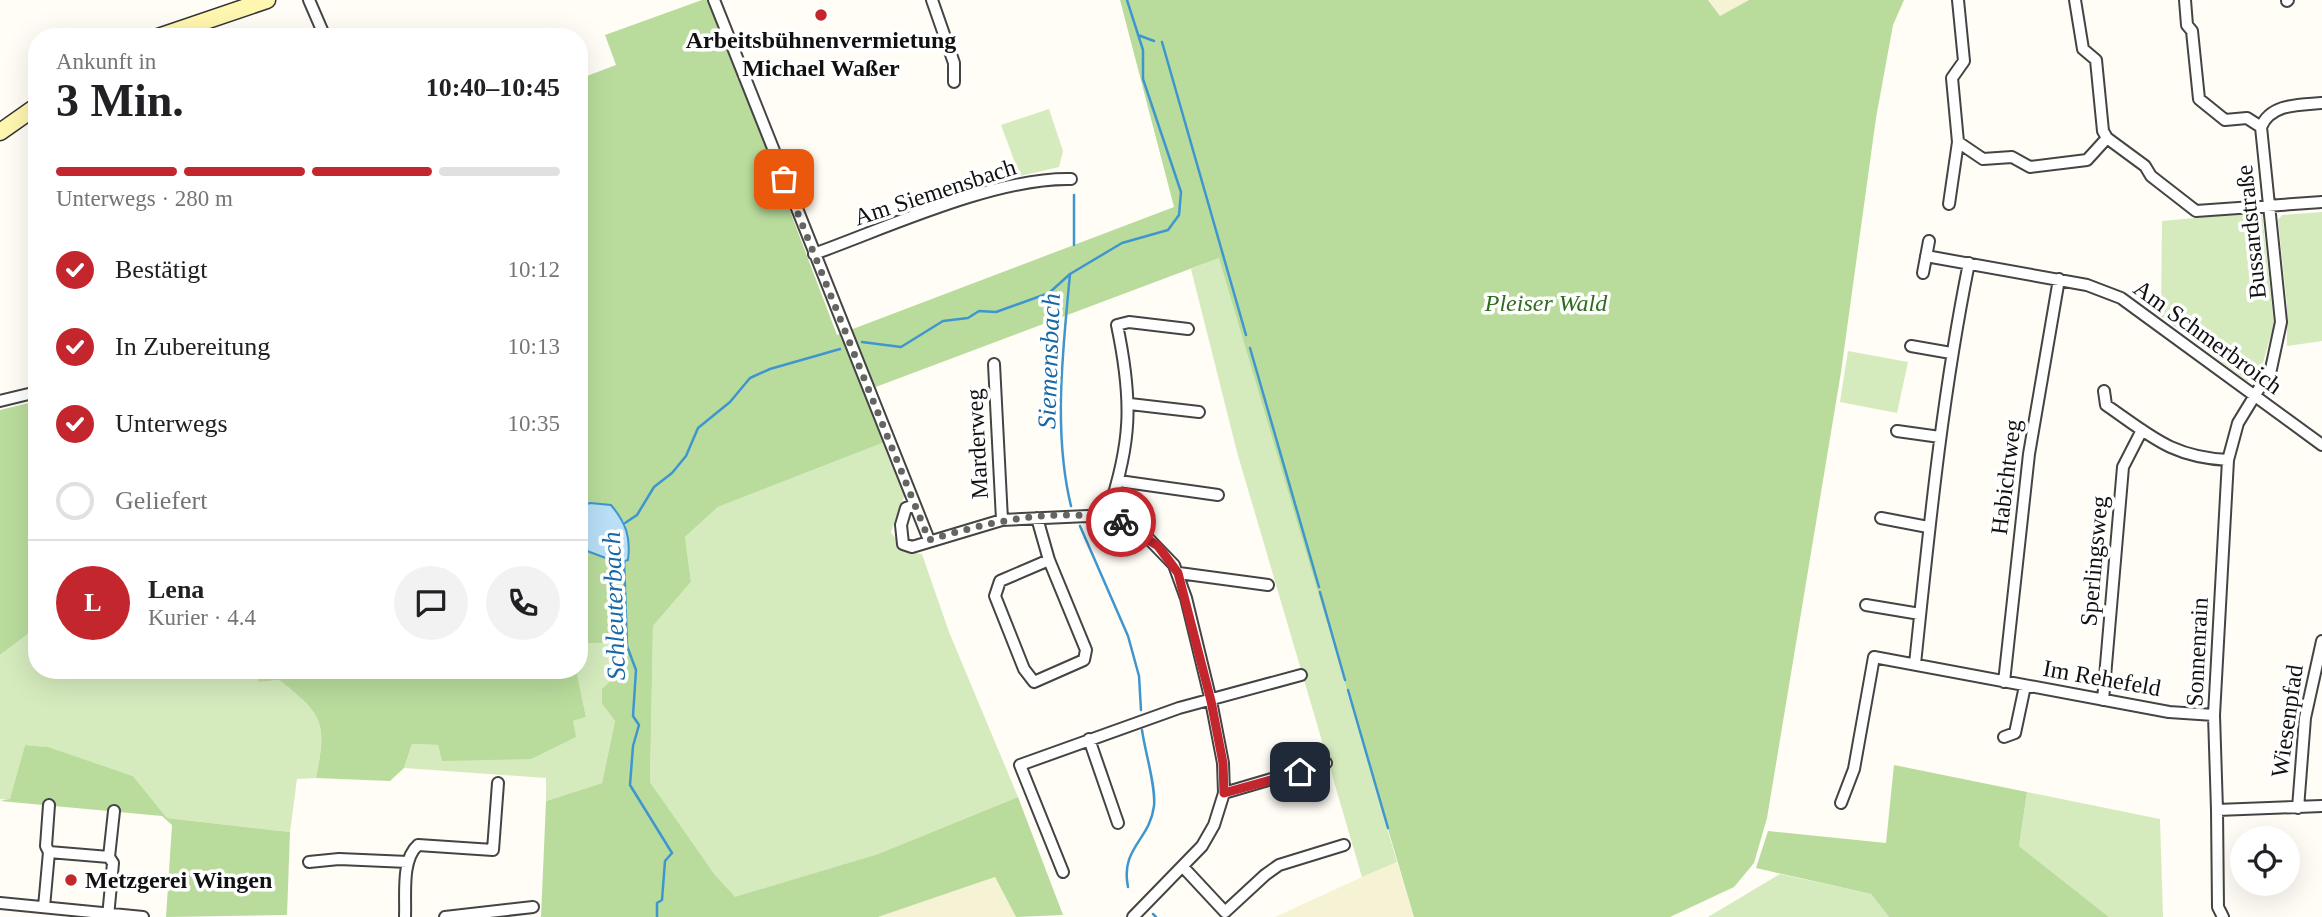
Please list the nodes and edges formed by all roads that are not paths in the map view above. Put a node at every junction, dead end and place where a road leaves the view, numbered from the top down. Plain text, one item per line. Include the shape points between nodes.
1 (267, 0) edge
2 (309, 0) edge
3 (714, 0) edge
4 (932, 0) edge
5 (1958, 0) edge
6 (2075, 0) edge
7 (2185, 0) edge
8 (185, 28) edge
9 (321, 28) edge
10 (954, 82) dead end
11 (2322, 103) edge
12 (28, 112) edge
13 (2261, 127) junction
14 (0, 132) edge
15 (2108, 138) junction
16 (1958, 142) junction
17 (1070, 179) dead end
18 (2322, 202) edge
19 (1949, 204) dead end
20 (2269, 207) junction
21 (1929, 241) dead end
22 (814, 254) junction
23 (1926, 256) junction
24 (1974, 263) junction
25 (1923, 273) dead end
26 (2059, 279) junction
27 (1188, 329) dead end
28 (1911, 346) dead end
29 (1951, 353) junction
30 (994, 365) dead end
31 (2104, 391) dead end
32 (28, 394) edge
33 (2255, 398) junction
34 (0, 401) edge
35 (1130, 404) junction
36 (1199, 412) dead end
37 (2142, 430) junction
38 (1897, 431) dead end
39 (1940, 437) junction
40 (2322, 445) edge
41 (2228, 460) junction
42 (1119, 481) junction
43 (1218, 495) dead end
44 (915, 505) junction
45 (1037, 518) junction
46 (1106, 518) junction
47 (1881, 518) dead end
48 (1002, 520) junction
49 (1928, 527) junction
50 (929, 540) junction
51 (1049, 560) junction
52 (1178, 573) junction
53 (1268, 585) dead end
54 (1866, 605) dead end
55 (1920, 614) junction
56 (2322, 641) edge
57 (1915, 664) junction
58 (1301, 675) dead end
59 (2004, 682) junction
60 (2025, 686) junction
61 (2103, 699) junction
62 (1211, 701) junction
63 (2214, 715) junction
64 (2004, 737) dead end
65 (1088, 739) junction
66 (1326, 762) dead end
67 (498, 783) dead end
68 (1224, 793) junction
69 (1841, 803) dead end
70 (49, 805) dead end
71 (2322, 806) edge
72 (2298, 808) junction
73 (2217, 810) junction
74 (114, 811) dead end
75 (1118, 823) dead end
76 (1344, 845) dead end
77 (49, 852) junction
78 (109, 857) junction
79 (309, 862) dead end
80 (408, 862) junction
81 (1184, 868) junction
82 (1063, 872) dead end
83 (0, 903) edge
84 (44, 907) junction
85 (533, 907) dead end
86 (108, 915) edge
87 (143, 917) edge
88 (405, 917) edge
89 (445, 917) edge
90 (1133, 917) edge
91 (2223, 917) edge

1 - 8 street
2 - 9 street
3 - 22 street
4 - 10 street via 954,63
5 - 16 street via 1964,61 1952,78
6 - 15 street via 2083,49 2096,60 2103,131
7 - 13 street via 2199,99 2225,120 2247,118
11 - 13 street via 2286,106 2271,113
12 - 14 street
13 - 20 street, Bussardstraße
15 - 16 street via 2087,160 2031,167 2012,157 1983,159
15 - 20 street via 2196,211
16 - 19 street
17 - 22 street, Am Siemensbach via 1045,179 974,196
18 - 20 street
20 - 33 street, Bussardstraße via 2280,337 2271,369
21 - 23 street
22 - 44 street
23 - 24 street, Am Schmerbroich
23 - 25 street
24 - 26 street, Am Schmerbroich
24 - 29 street
26 - 33 street, Am Schmerbroich via 2121,298
26 - 59 street, Habichtweg via 2031,441
27 - 35 street via 1129,322 1117,325
28 - 29 street
29 - 39 street
30 - 48 street, Marderweg
31 - 37 street via 2106,405
32 - 34 street
33 - 40 street, Am Schmerbroich
33 - 41 street, Sonnenrain via 2238,423
35 - 36 street
35 - 42 street
37 - 41 street via 2179,453
37 - 61 street, Sperlingsweg via 2123,467
38 - 39 street
39 - 49 street
41 - 63 street, Sonnenrain
42 - 43 street
42 - 46 street
44 - 50 street
44 - 50 street via 904,514 903,544 912,547
45 - 46 street
45 - 48 street
45 - 51 street
46 - 52 street via 1146,536
47 - 49 street
48 - 50 street
49 - 55 street
51 - 51 street via 1086,650 1084,660 1034,682 1024,669 995,596 1000,581
52 - 53 street
52 - 62 street
54 - 55 street
55 - 57 street
56 - 72 street, Wiesenpfad via 2302,736
57 - 59 street, Im Rehefeld
57 - 69 street, Im Rehefeld via 1874,657 1854,769
58 - 62 street
59 - 60 street, Im Rehefeld
60 - 61 street, Im Rehefeld
60 - 64 street, Im Rehefeld via 2015,733
61 - 63 street, Im Rehefeld
62 - 65 street
62 - 68 street
63 - 73 street, Sonnenrain
65 - 75 street
65 - 82 street via 1020,765
66 - 68 street
67 - 80 street via 493,850 418,845
68 - 81 street via 1214,825
70 - 77 street
71 - 72 street
72 - 73 street
73 - 91 street, Sonnenrain via 2218,906
74 - 78 street
76 - 81 street via 1279,865 1225,912
77 - 78 street
77 - 84 street
78 - 86 street via 113,863
79 - 80 street
80 - 88 street
81 - 90 street
83 - 84 street
84 - 86 street
85 - 89 street
86 - 87 street

